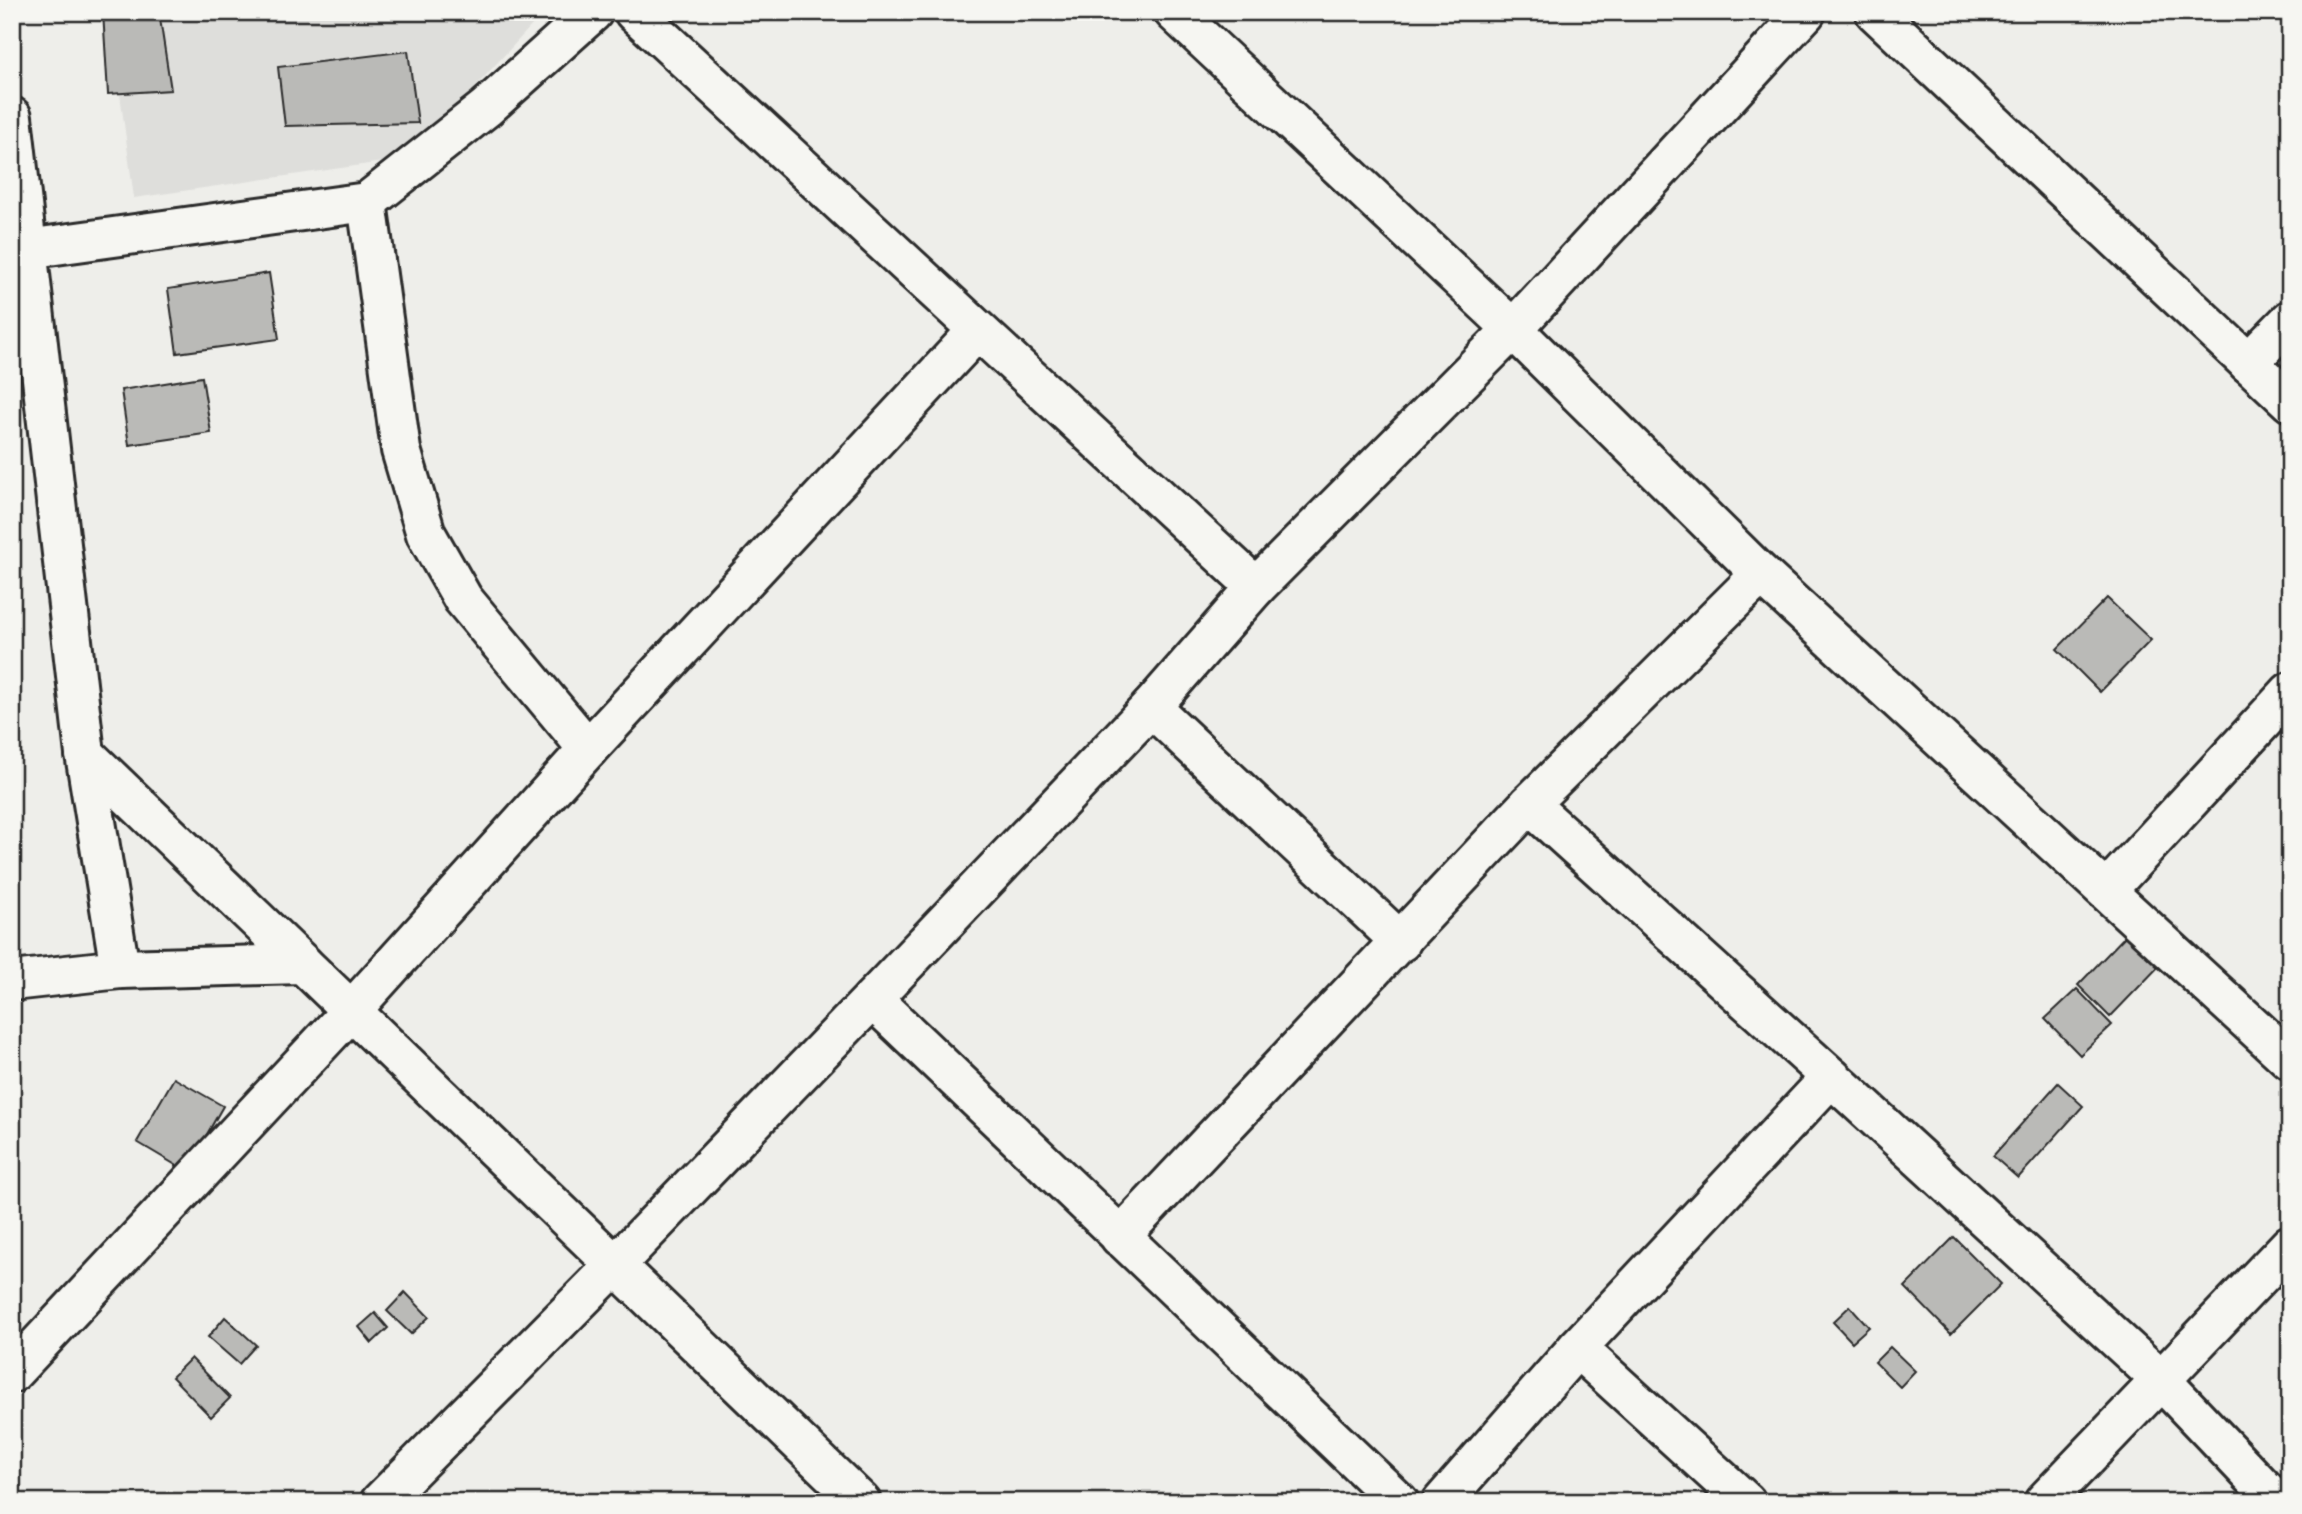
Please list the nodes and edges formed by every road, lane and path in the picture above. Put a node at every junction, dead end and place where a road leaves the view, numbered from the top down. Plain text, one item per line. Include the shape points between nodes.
1 (593, 12) edge
2 (634, 12) edge
3 (1805, 12) edge
4 (1875, 12) edge
5 (1183, 15) edge
6 (12, 117) edge
7 (367, 202) junction
8 (20, 251) edge
9 (2290, 320) edge
10 (1513, 329) junction
11 (977, 331) junction
12 (2248, 363) junction
13 (2290, 402) edge
14 (1761, 573) junction
15 (1256, 587) junction
16 (2290, 692) edge
17 (1151, 707) junction
18 (588, 749) junction
19 (86, 754) junction
20 (1529, 804) junction
21 (2107, 890) junction
22 (1401, 942) junction
23 (303, 964) junction
24 (120, 969) junction
25 (12, 981) edge
26 (872, 999) junction
27 (351, 1011) junction
28 (2290, 1060) edge
29 (1831, 1077) junction
30 (1120, 1237) junction
31 (2290, 1245) edge
32 (615, 1265) junction
33 (1577, 1348) junction
34 (12, 1373) edge
35 (2160, 1380) junction
36 (380, 1502) edge
37 (861, 1502) edge
38 (1399, 1502) edge
39 (1442, 1502) edge
40 (1746, 1502) edge
41 (2045, 1502) edge
42 (2277, 1502) edge

1 - 7 street via 486,107
2 - 11 street
3 - 10 street
4 - 12 street
5 - 10 street
6 - 8 street
7 - 8 street
7 - 18 street via 401,450 426,534 463,599
8 - 19 street
9 - 12 street
10 - 14 street
10 - 15 street
11 - 15 street
11 - 18 street
12 - 13 street
14 - 20 street
14 - 21 street
15 - 17 street
16 - 21 street
17 - 22 street
17 - 26 street
18 - 27 street
19 - 23 street
19 - 24 street
20 - 22 street
20 - 29 street
21 - 28 street
22 - 30 street
23 - 24 street
23 - 27 street
24 - 25 street
26 - 30 street
26 - 32 street
27 - 32 street
27 - 34 street
29 - 33 street
29 - 35 street
30 - 38 street
31 - 35 street
32 - 36 street
32 - 37 street
33 - 39 street
33 - 40 street
35 - 41 street
35 - 42 street

